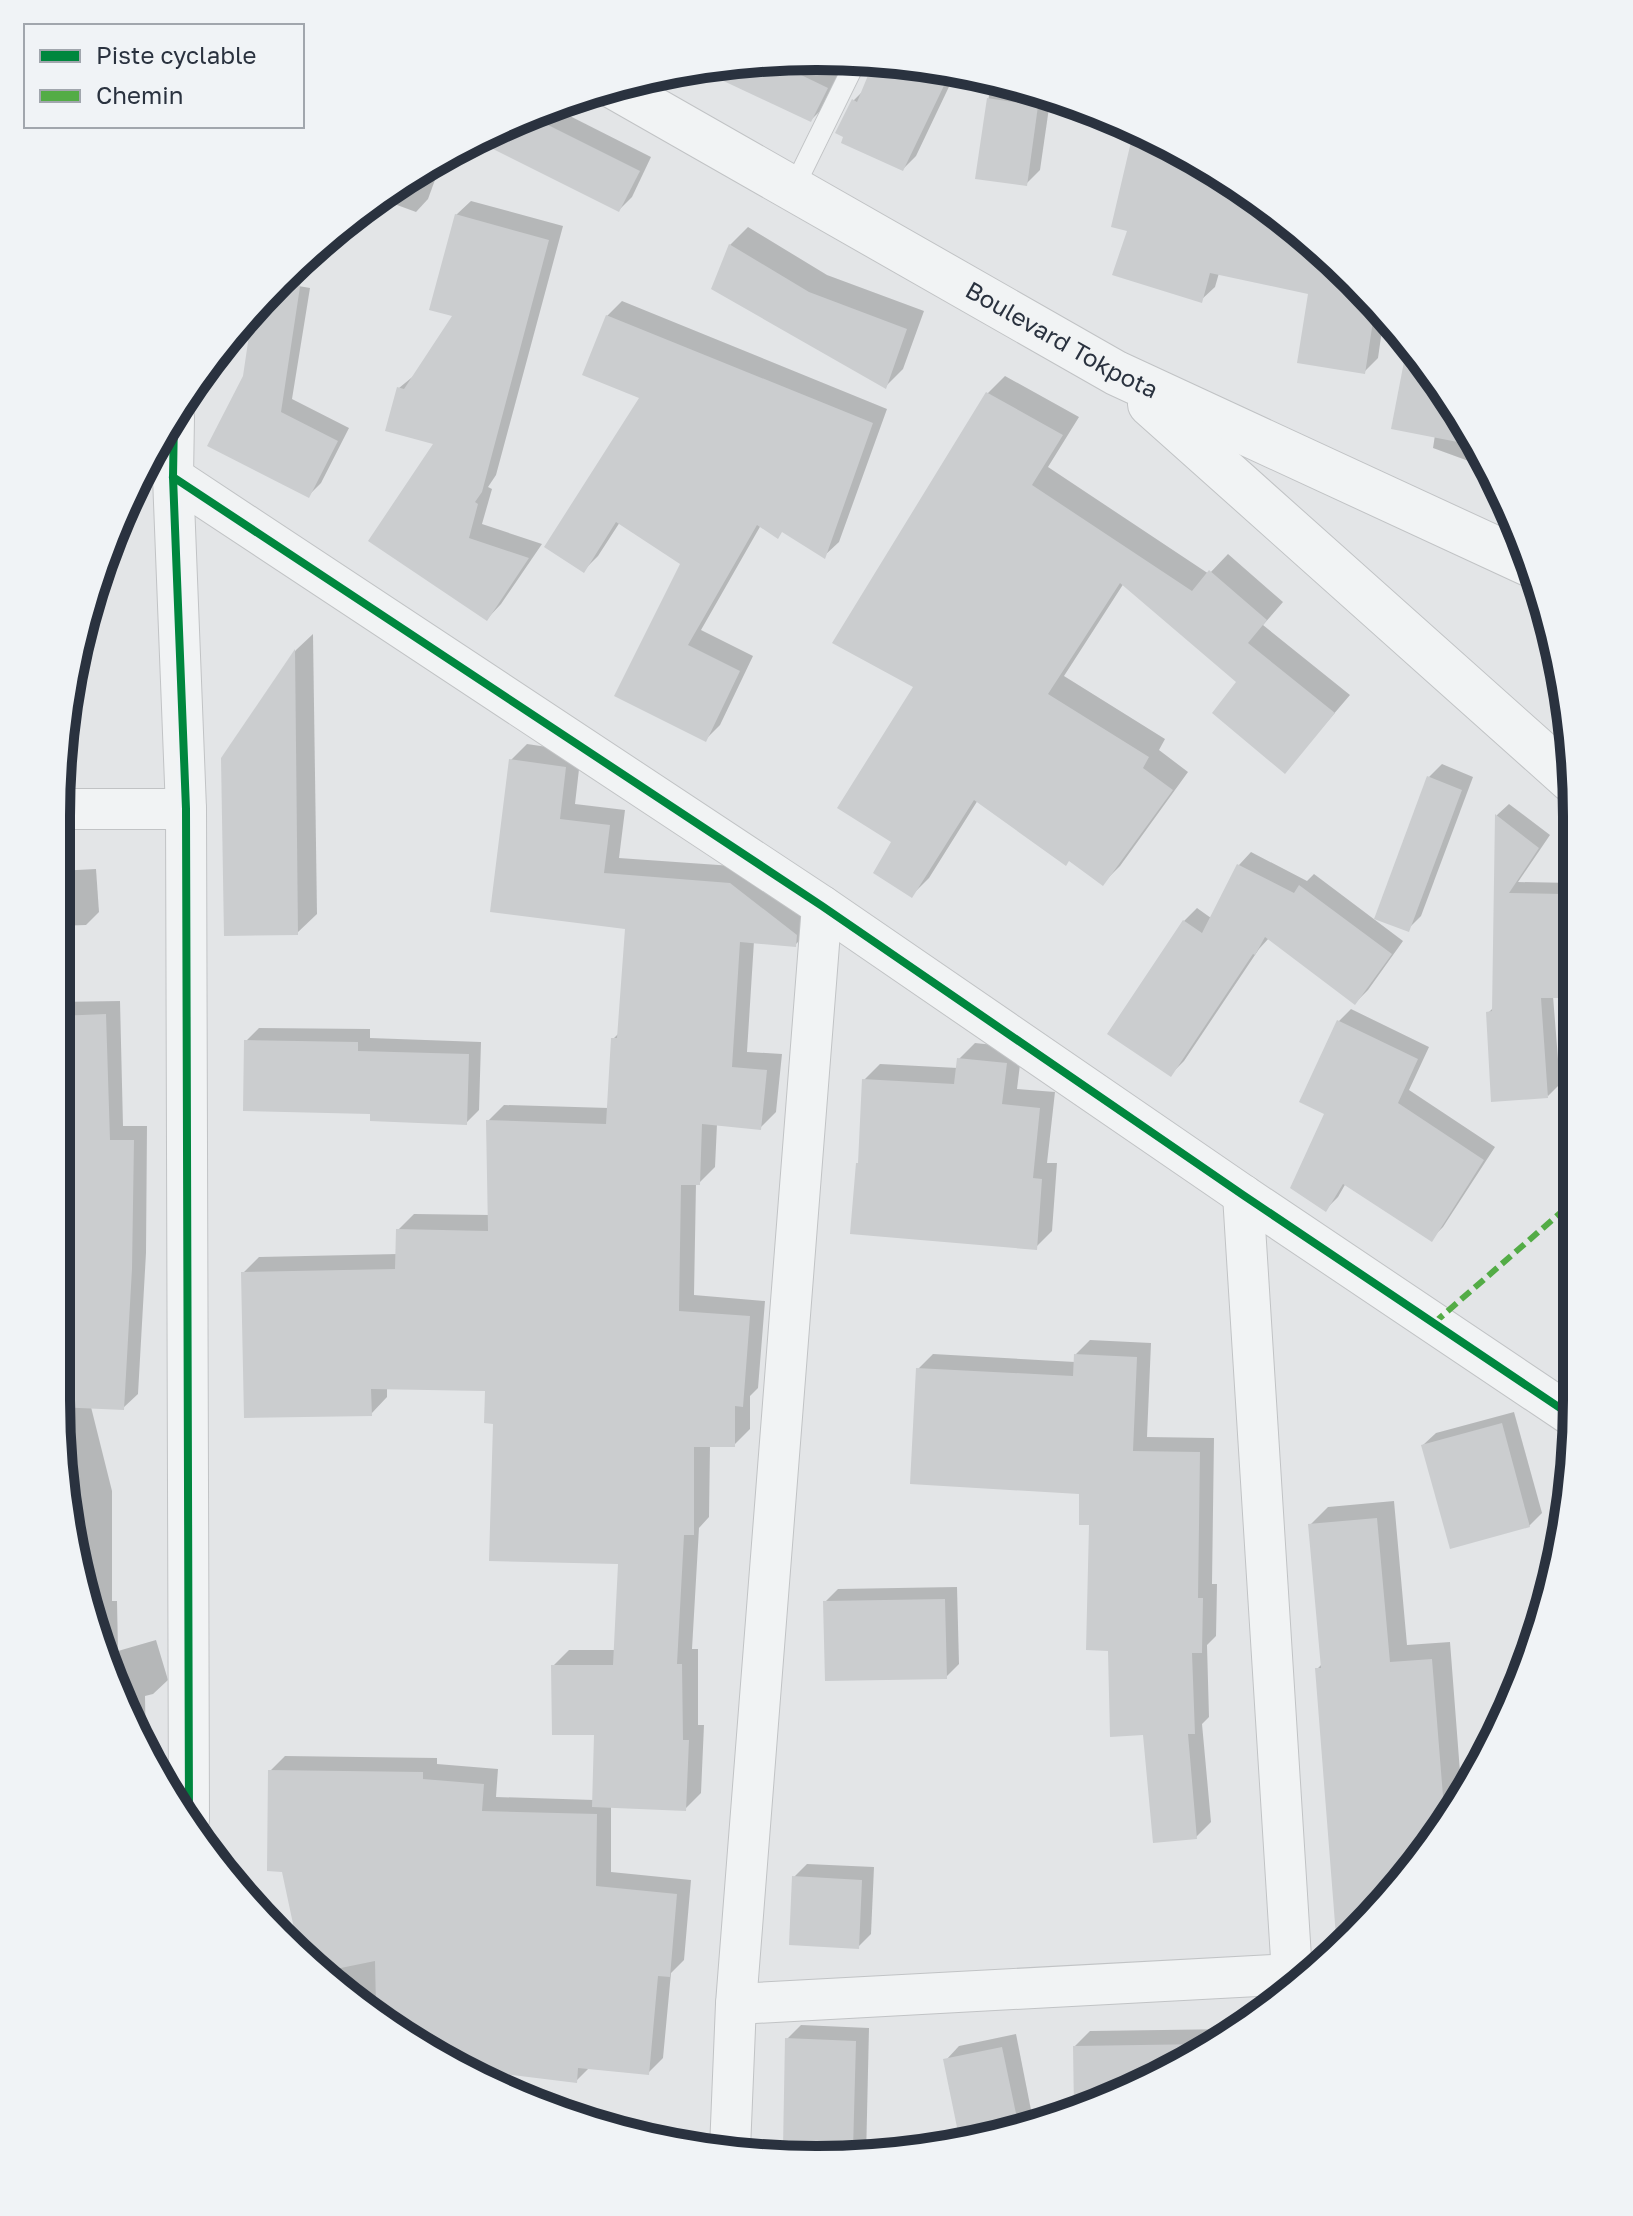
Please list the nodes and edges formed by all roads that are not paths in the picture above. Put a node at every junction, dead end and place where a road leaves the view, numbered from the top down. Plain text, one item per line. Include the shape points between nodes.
1 (851, 71) edge
2 (627, 94) edge
3 (793, 189) junction
4 (1116, 373) junction
5 (174, 437) edge
6 (173, 477) junction
7 (1516, 558) edge
8 (1561, 771) edge
9 (70, 809) edge
10 (186, 809) junction
11 (822, 906) junction
12 (1243, 1195) junction
13 (1563, 1410) edge
14 (189, 1803) edge
15 (1301, 1967) edge
16 (1292, 1975) edge
17 (736, 2004) junction
18 (730, 2141) edge

1 - 3 lane
2 - 3 street, Boulevard Tokpota
3 - 4 street, Boulevard Tokpota
4 - 7 street, Boulevard Tokpota
4 - 8 street
5 - 6 street
6 - 10 street
6 - 11 street
9 - 10 street
10 - 14 street
11 - 12 street
11 - 17 street
12 - 13 street
12 - 15 street
16 - 17 street
17 - 18 street

